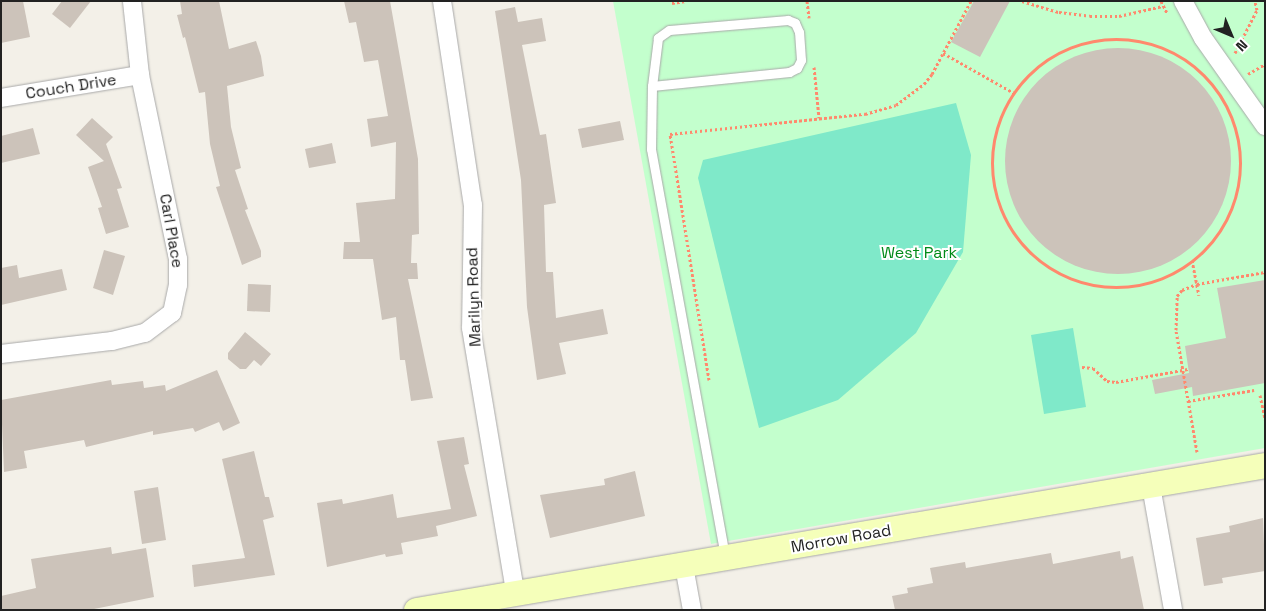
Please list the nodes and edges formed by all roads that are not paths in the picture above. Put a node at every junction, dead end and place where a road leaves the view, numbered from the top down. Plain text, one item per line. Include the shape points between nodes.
1 (132, 1) edge
2 (442, 1) edge
3 (1183, 1) edge
4 (140, 75) junction
5 (652, 86) junction
6 (1, 98) edge
7 (1265, 126) edge
8 (1, 354) edge
9 (1265, 465) edge
10 (1151, 486) junction
11 (725, 559) junction
12 (684, 566) junction
13 (515, 592) junction
14 (416, 610) edge
15 (692, 610) edge
16 (1173, 610) edge

1 - 4 street, Carl Place
2 - 13 street, Marilyn Road via 473,205 471,328
3 - 7 street via 1203,38 1234,74
4 - 6 street, Couch Drive
4 - 8 street, Carl Place via 178,259 178,285 172,313 145,333 112,341
5 - 5 lane via 658,38 662,32 788,20 795,23 799,32 801,60 797,68 789,72
5 - 11 lane via 650,149
9 - 10 street, Morrow Road
10 - 11 street, Morrow Road
10 - 16 street
11 - 12 street, Morrow Road
12 - 13 street, Morrow Road
12 - 15 street
13 - 14 street, Morrow Road

